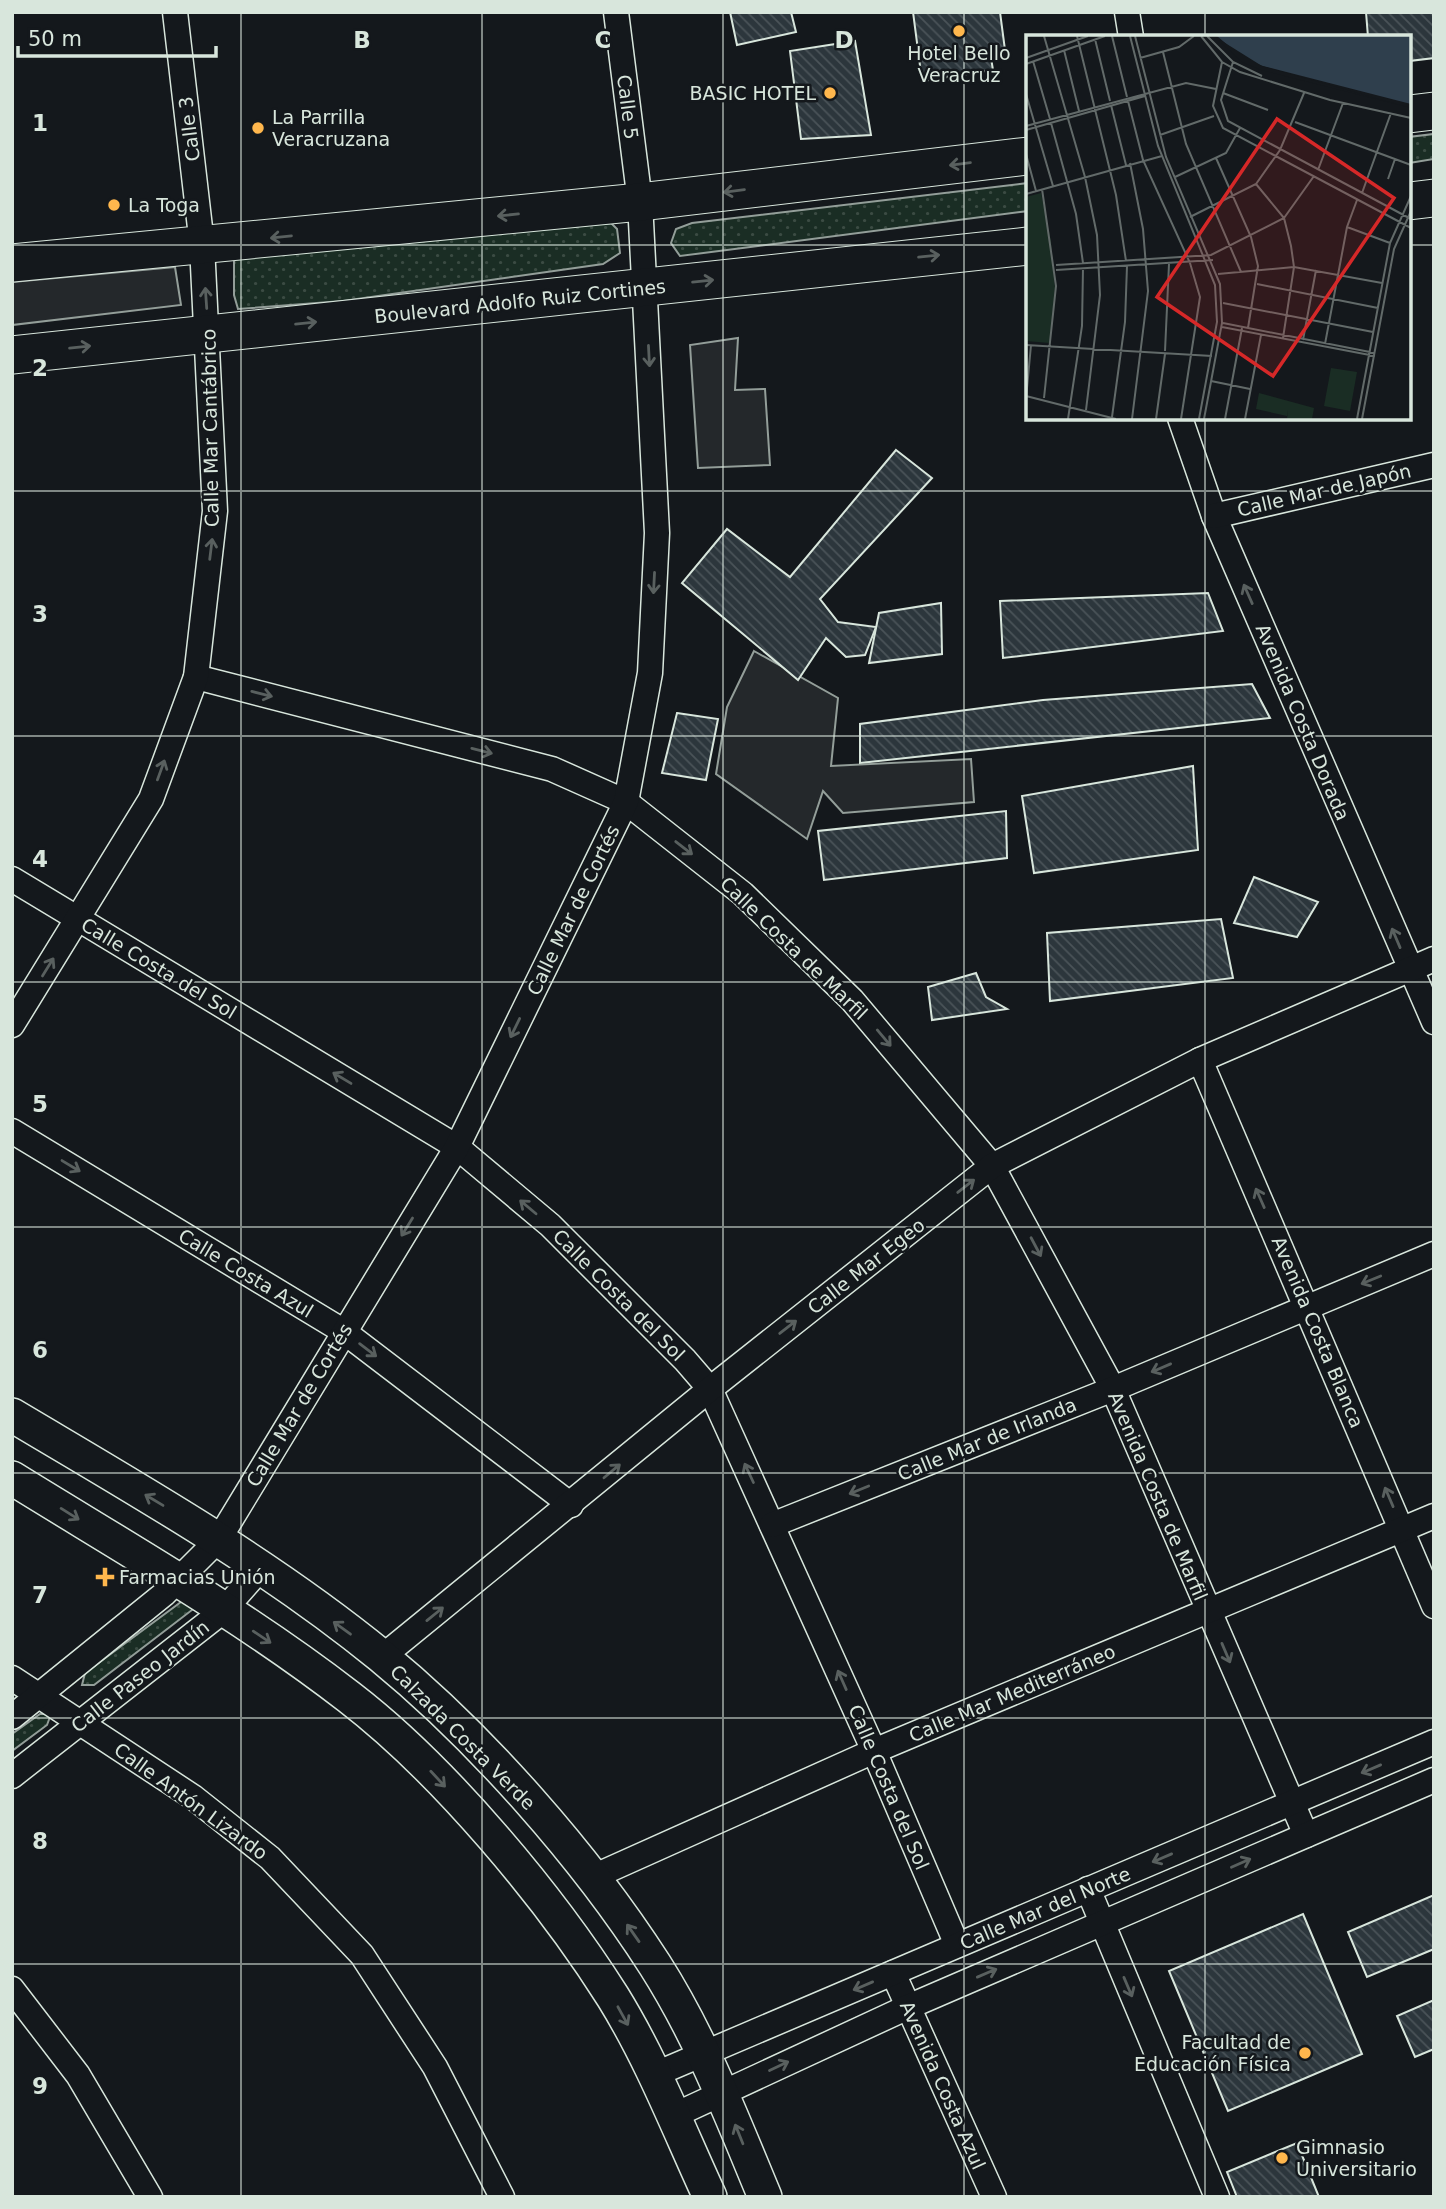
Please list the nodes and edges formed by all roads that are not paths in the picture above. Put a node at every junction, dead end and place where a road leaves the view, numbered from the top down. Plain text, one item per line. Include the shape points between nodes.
1 (175, 12) edge
2 (616, 12) edge
3 (1127, 12) edge
4 (1131, 35) edge
5 (1434, 111) edge
6 (1411, 114) edge
7 (1026, 156) edge
8 (1434, 198) edge
9 (1411, 201) edge
10 (639, 202) junction
11 (202, 245) junction
12 (1026, 246) edge
13 (12, 263) edge
14 (645, 288) junction
15 (209, 334) junction
16 (12, 355) edge
17 (1181, 420) edge
18 (1434, 465) edge
19 (1214, 516) junction
20 (196, 677) junction
21 (626, 802) junction
22 (12, 879) edge
23 (78, 919) junction
24 (1434, 959) edge
25 (1409, 970) junction
26 (1434, 1022) edge
27 (12, 1025) edge
28 (1200, 1060) junction
29 (12, 1131) edge
30 (457, 1147) junction
31 (992, 1166) junction
32 (1434, 1254) edge
33 (1308, 1306) junction
34 (343, 1331) junction
35 (710, 1389) junction
36 (1113, 1389) junction
37 (12, 1415) edge
38 (12, 1478) edge
39 (571, 1504) junction
40 (1434, 1516) edge
41 (772, 1525) junction
42 (1402, 1529) junction
43 (219, 1539) junction
44 (260, 1569) junction
45 (178, 1582) junction
46 (1434, 1606) edge
47 (223, 1611) junction
48 (1208, 1611) junction
49 (382, 1657) junction
50 (12, 1678) edge
51 (41, 1695) junction
52 (12, 1717) edge
53 (82, 1722) junction
54 (1434, 1742) edge
55 (874, 1751) junction
56 (12, 1776) edge
57 (1434, 1780) edge
58 (1291, 1803) junction
59 (1306, 1835) junction
60 (593, 1877) junction
61 (1088, 1889) junction
62 (1102, 1924) junction
63 (957, 1945) junction
64 (893, 1973) junction
65 (12, 1989) edge
66 (908, 2007) junction
67 (703, 2053) junction
68 (656, 2074) junction
69 (722, 2092) junction
70 (673, 2116) junction
71 (150, 2197) edge
72 (502, 2197) edge
73 (710, 2197) edge
74 (765, 2197) edge
75 (994, 2197) edge
76 (1217, 2197) edge

1 - 11 street, Calle 3
2 - 10 street, Calle 5
3 - 4 street
5 - 6 main road
7 -> 10 main road
8 - 9 main road
10 -> 11 main road
10 - 14 street, Calle Mar de Cortés
11 - 13 main road
15 -> 11 street, Calle Mar Cantábrico
14 -> 12 main road, Boulevard Adolfo Ruiz Cortines
15 -> 14 main road, Boulevard Adolfo Ruiz Cortines
14 -> 21 street, Calle Mar de Cortés via 657,533 650,673
16 -> 15 main road, Boulevard Adolfo Ruiz Cortines
20 -> 15 street, Calle Mar Cantábrico via 215,511
17 - 19 street, Avenida Costa Dorada
18 - 19 street, Calle Mar de Japón
25 -> 19 street, Avenida Costa Dorada
20 -> 21 street, Calle Costa de Marfil via 552,769
23 -> 20 street, Calle Mar Cantábrico via 151,799
21 -> 30 street, Calle Mar de Cortés
21 -> 31 street, Calle Costa de Marfil via 743,894 852,999
22 - 23 street, Calle Costa del Sol
27 -> 23 street, Calle Mar Cantábrico
30 -> 23 street, Calle Costa del Sol
24 - 25 street, Calle Mar Egeo
25 - 26 street, Avenida Costa Dorada
25 - 28 street, Calle Mar Egeo
28 - 31 street, Calle Mar Egeo
33 -> 28 street, Avenida Costa Blanca
29 -> 34 street, Calle Costa Azul
30 -> 34 street, Calle Mar de Cortés
35 -> 30 street, Calle Costa del Sol via 550,1225
35 -> 31 street, Calle Mar Egeo
31 -> 36 street, Avenida Costa de Marfil
32 -> 33 street, Calle Mar de Irlanda
33 -> 36 street, Calle Mar de Irlanda
42 -> 33 street, Avenida Costa Blanca
34 -> 39 street, Calle Costa Azul
34 - 43 street, Calle Mar de Cortés
39 -> 35 street, Calle Mar Egeo
41 -> 35 street, Calle Costa del Sol
36 -> 41 street, Calle Mar de Irlanda
36 - 48 street, Avenida Costa de Marfil
43 -> 37 main road, Calzada Costa Verde
38 -> 45 main road
49 -> 39 street, Calle Mar Egeo
40 - 42 street, Calle Mar Mediterráneo
55 -> 41 street, Calle Costa del Sol
42 - 46 street, Avenida Costa Blanca
42 - 48 street, Calle Mar Mediterráneo
43 - 44 main road, Calzada Costa Verde
43 - 45 street
44 - 47 street, Calle Paseo Jardín
49 -> 44 main road, Calzada Costa Verde
45 - 47 main road
45 - 51 street
47 - 53 street, Calle Paseo Jardín
47 -> 68 main road via 350,1697 450,1792 549,1908 613,1997
48 - 55 street, Calle Mar Mediterráneo
48 -> 58 street, Avenida Costa de Marfil
49 - 60 main road, Calzada Costa Verde via 525,1796
50 - 51 street, Calle Antón Lizardo
51 - 52 street
51 - 53 street, Calle Antón Lizardo
53 - 56 street, Calle Paseo Jardín
53 - 72 street, Calle Antón Lizardo via 193,1797 270,1858 362,1955 435,2067
54 -> 58 street, Calle Mar del Norte
55 - 60 street, Calle Mar Mediterráneo
55 - 63 street, Calle Costa del Sol
57 - 59 street, Calle Mar del Norte
58 - 59 street, Avenida Costa de Marfil
58 -> 61 street, Calle Mar del Norte
62 -> 59 street, Calle Mar del Norte
67 -> 60 main road, Calzada Costa Verde via 656,1966
61 - 62 street
61 - 63 street, Calle Mar del Norte
66 -> 62 street, Calle Mar del Norte
62 -> 76 street
63 - 64 street, Calle Mar del Norte
64 - 66 street, Avenida Costa Azul
64 -> 67 street, Calle Mar del Norte
65 - 71 street via 78,2075
69 -> 66 street, Calle Mar del Norte
66 - 75 street, Avenida Costa Azul
67 - 68 street, Calle Mar del Norte
67 - 69 main road, Calzada Costa Verde
68 - 70 main road
69 - 70 street, Calle Mar del Norte
74 -> 69 main road, Calzada Costa Verde
70 - 73 main road

